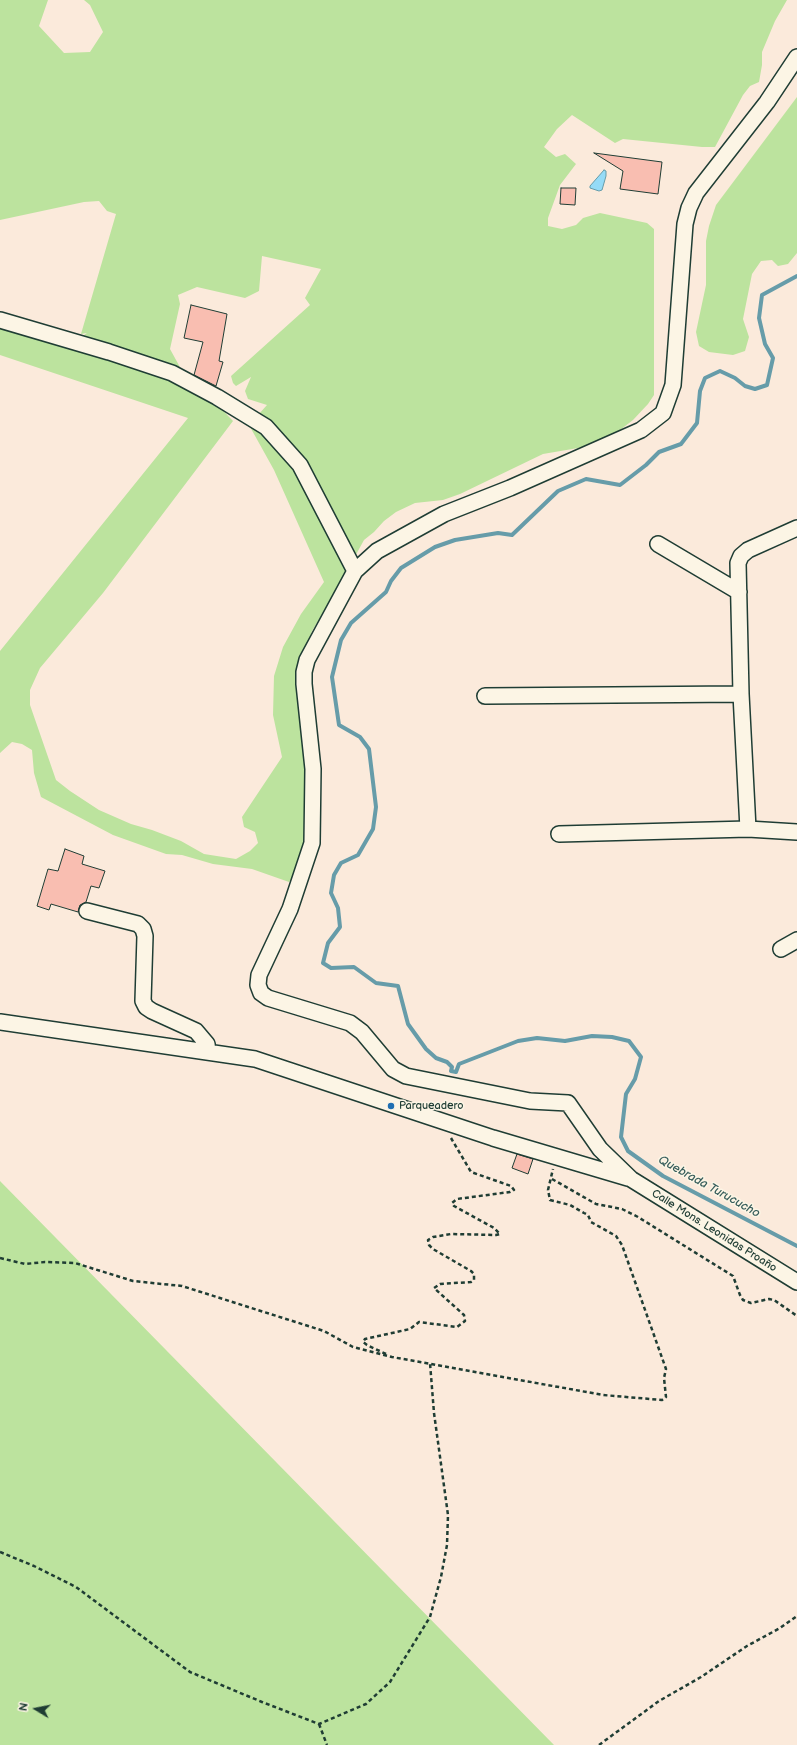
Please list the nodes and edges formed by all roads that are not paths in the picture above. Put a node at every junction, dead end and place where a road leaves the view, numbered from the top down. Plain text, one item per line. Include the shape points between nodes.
1 (797, 58) edge
2 (0, 320) edge
3 (797, 528) edge
4 (658, 544) dead end
5 (355, 571) junction
6 (739, 592) junction
7 (741, 694) junction
8 (485, 696) dead end
9 (748, 829) junction
10 (797, 832) edge
11 (560, 834) dead end
12 (87, 911) dead end
13 (797, 940) edge
14 (781, 949) dead end
15 (0, 1022) edge
16 (208, 1052) junction
17 (630, 1179) junction
18 (797, 1282) edge

1 - 5 street via 767,102 696,193 689,208 685,224 672,385 663,413 641,430 444,514 377,551
2 - 5 street via 172,373 266,426 300,465
3 - 6 street via 748,550 741,556 738,563
4 - 6 street
5 - 17 street via 307,660 304,672 313,769 312,843 290,909 259,975 258,985 261,993 268,998 350,1023 362,1032 393,1069 406,1076 530,1101 568,1103 600,1149
6 - 7 street
7 - 8 street
7 - 9 street
9 - 10 street
9 - 11 street
12 - 16 street via 138,924 143,929 143,1001 146,1007 196,1032 207,1044
13 - 14 street
15 - 16 street
16 - 17 street via 255,1059 440,1121
17 - 18 street, Calle Mons. Leonidas Proaño

